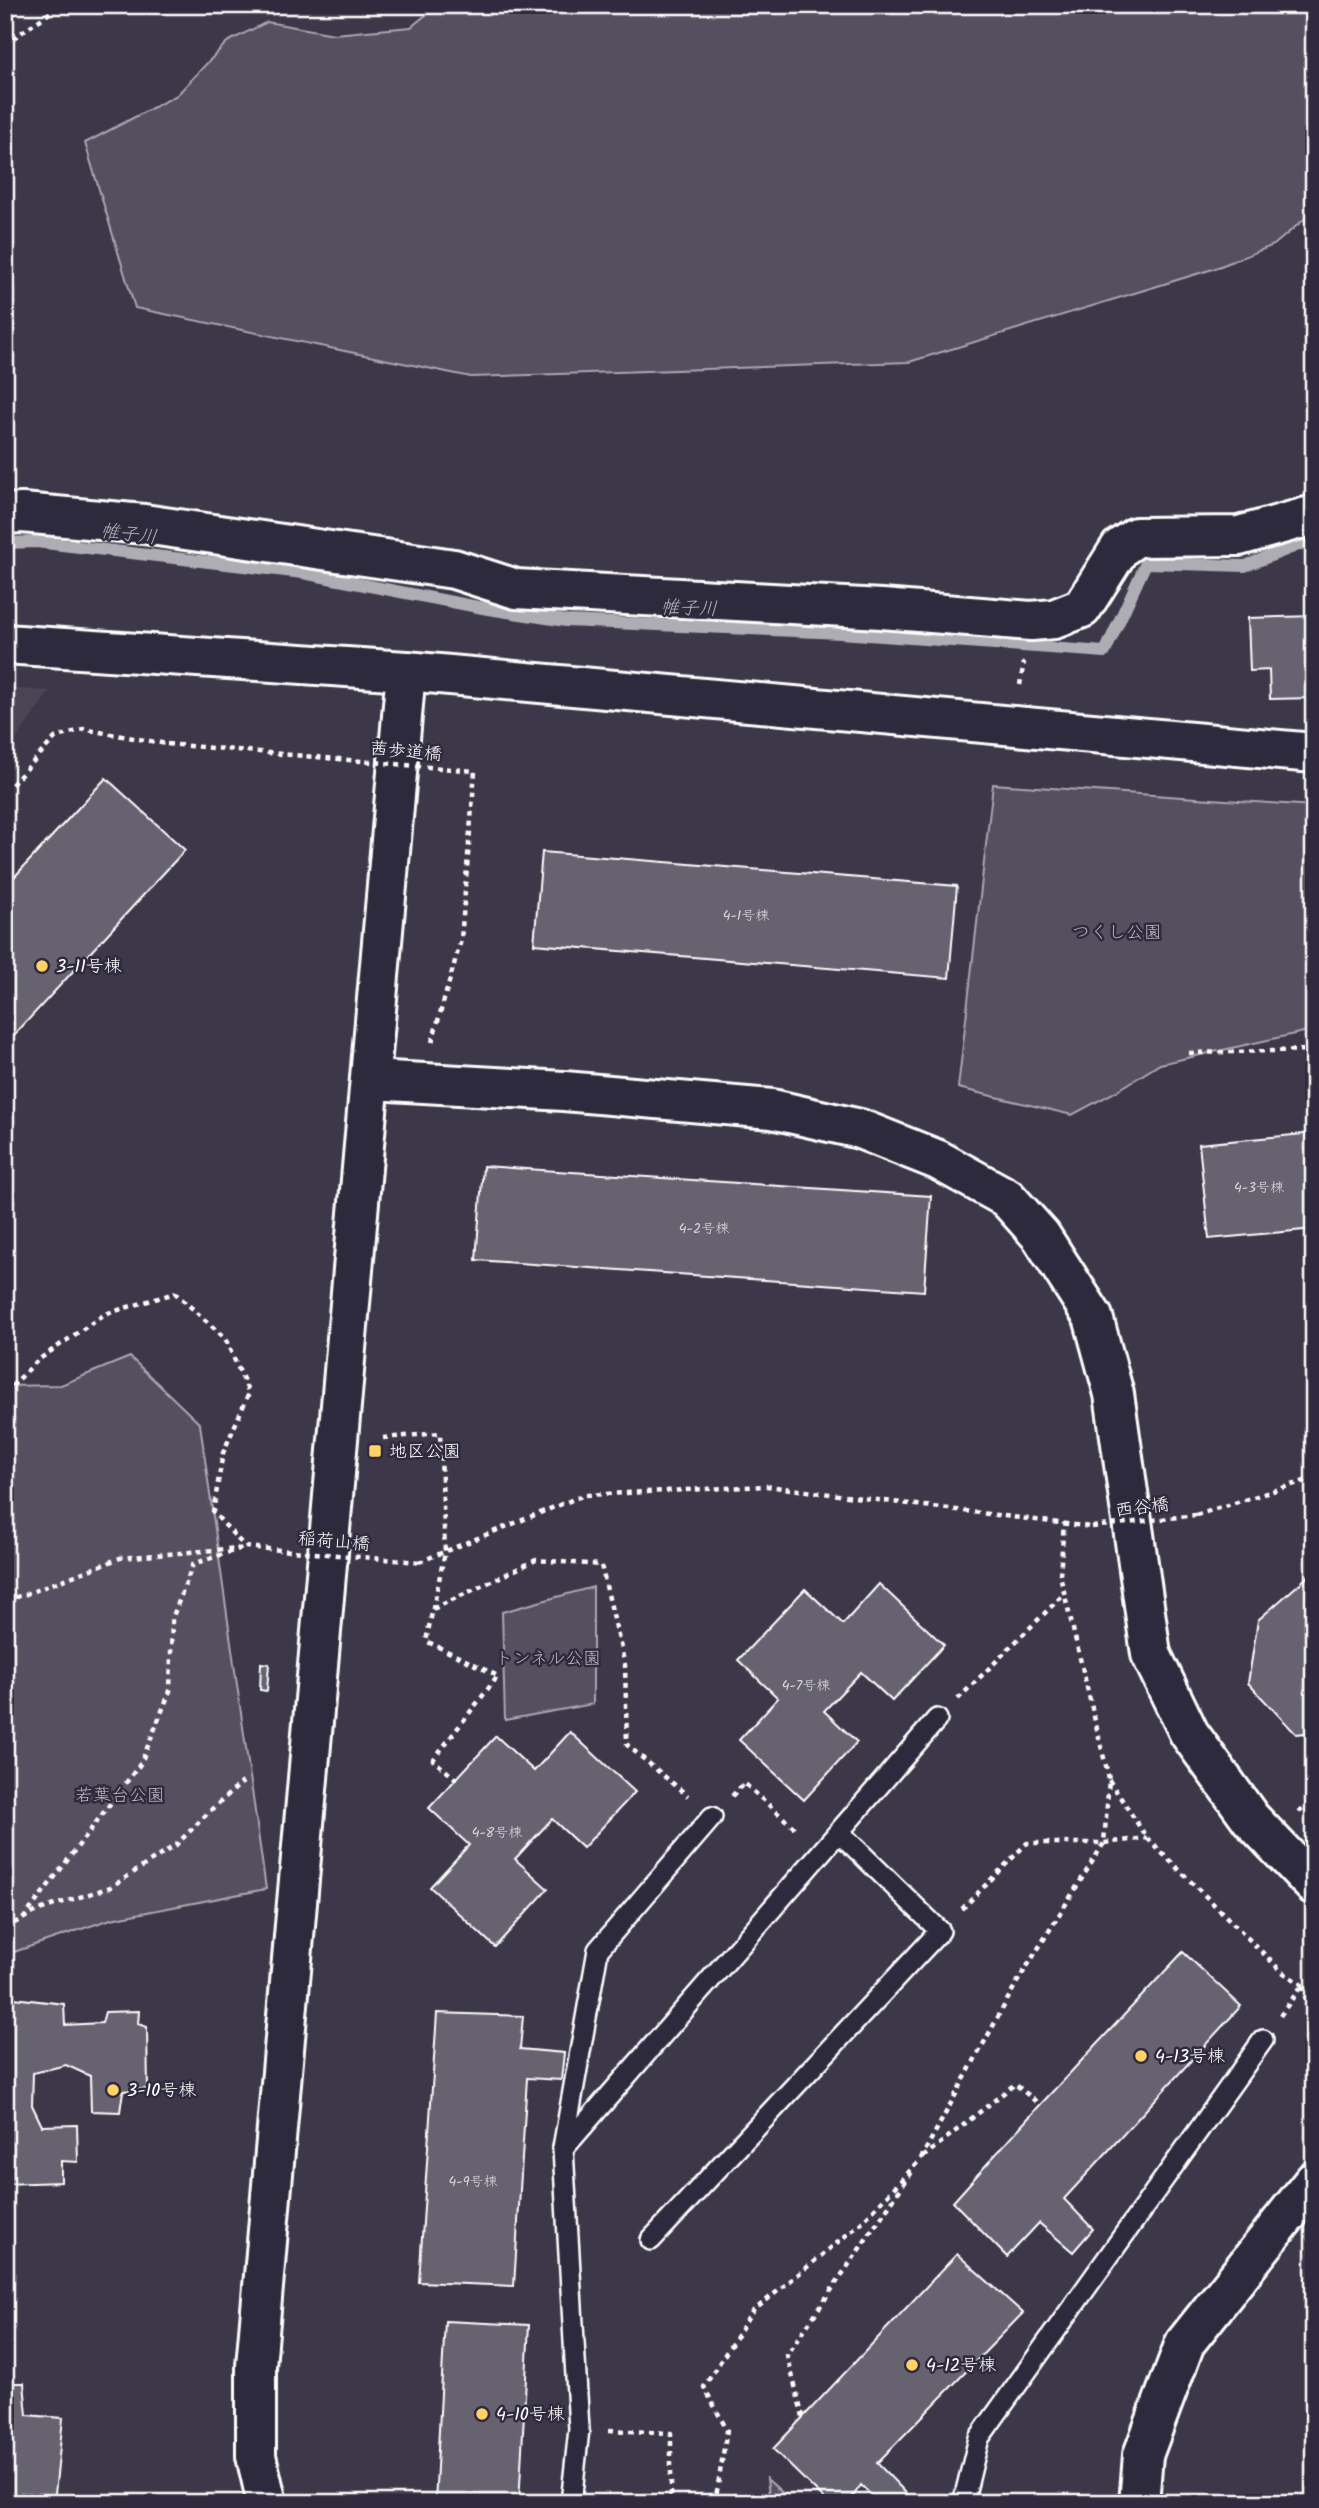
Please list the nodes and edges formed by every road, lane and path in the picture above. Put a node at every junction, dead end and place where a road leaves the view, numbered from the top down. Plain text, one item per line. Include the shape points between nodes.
1 (61, 5) edge
2 (5, 44) edge
3 (5, 514) edge
4 (1314, 515) edge
5 (5, 644) edge
6 (1024, 658) dead end
7 (406, 671) junction
8 (1019, 696) dead end
9 (1314, 753) edge
10 (5, 792) edge
11 (429, 1051) dead end
12 (1314, 1051) edge
13 (1189, 1053) dead end
14 (372, 1080) junction
15 (5, 1393) edge
16 (383, 1437) dead end
17 (1314, 1478) edge
18 (1063, 1523) junction
19 (246, 1547) junction
20 (445, 1552) junction
21 (419, 1562) joint
22 (1065, 1594) junction
23 (5, 1599) edge
24 (433, 1609) junction
25 (937, 1719) joint
26 (456, 1779) dead end
27 (1109, 1779) junction
28 (243, 1782) dead end
29 (712, 1817) junction
30 (839, 1832) junction
31 (1147, 1838) junction
32 (1104, 1843) junction
33 (822, 1852) junction
34 (1314, 1885) edge
35 (23, 1919) junction
36 (5, 1928) edge
37 (940, 1931) junction
38 (1301, 1985) junction
39 (1314, 1993) edge
40 (1314, 2028) edge
41 (1263, 2040) dead end
42 (1040, 2105) dead end
43 (563, 2149) junction
44 (920, 2160) junction
45 (1314, 2182) edge
46 (651, 2240) dead end
47 (803, 2417) dead end
48 (579, 2429) junction
49 (267, 2503) edge
50 (571, 2503) edge
51 (671, 2503) edge
52 (715, 2503) edge
53 (963, 2503) edge
54 (1139, 2503) edge

1 - 2 path
3 - 4 street via 144,524 454,569 516,589 1031,621 1054,619 1082,608 1120,548 1136,537 1239,536
5 - 7 street
6 - 8 path
7 - 9 street
7 - 14 street
10 - 11 path, 茜歩道橋, bridge via 55,738 83,729 167,744 475,771 461,940
12 - 13 path
14 - 34 street via 772,1109 860,1129 938,1160 1007,1198 1041,1236 1093,1317 1114,1394 1151,1654 1189,1733 1251,1818
14 - 49 street via 256,2366 256,2456
15 - 19 path via 38,1360 105,1314 175,1293 225,1338 249,1392 223,1453 213,1512
16 - 20 path via 440,1433
17 - 18 path, 西谷橋, bridge via 1196,1514 1091,1527
18 - 20 path, 西谷橋 via 767,1486 584,1496
18 - 22 path via 1060,1575
19 - 21 path, 稲荷山橋, bridge
19 - 23 path via 120,1558
19 - 35 path via 192,1564 172,1619 170,1691 141,1763
20 - 21 path, 西谷橋
20 - 24 path
22 - 25 path
22 - 27 path
24 - 26 path via 426,1641 498,1676 433,1760
24 - 29 path via 536,1560 601,1565 625,1665 627,1745
25 - 30 lane
27 - 31 path
27 - 32 path
28 - 35 path via 176,1845 111,1888
29 - 33 path via 744,1783
29 - 43 lane via 598,1950
30 - 33 lane
30 - 37 lane
31 - 32 path
31 - 38 path via 1281,1971
32 - 37 path via 1027,1843
32 - 44 path via 1016,1984
33 - 43 lane
35 - 36 path
37 - 46 lane
38 - 39 path
38 - 40 path
41 - 53 lane via 979,2438
42 - 44 path via 1015,2084
43 - 48 lane
44 - 47 path via 787,2355
44 - 52 path via 860,2224 752,2312 704,2387 727,2430
45 - 54 street via 1185,2343 1143,2455
48 - 50 lane
48 - 51 path via 671,2433

